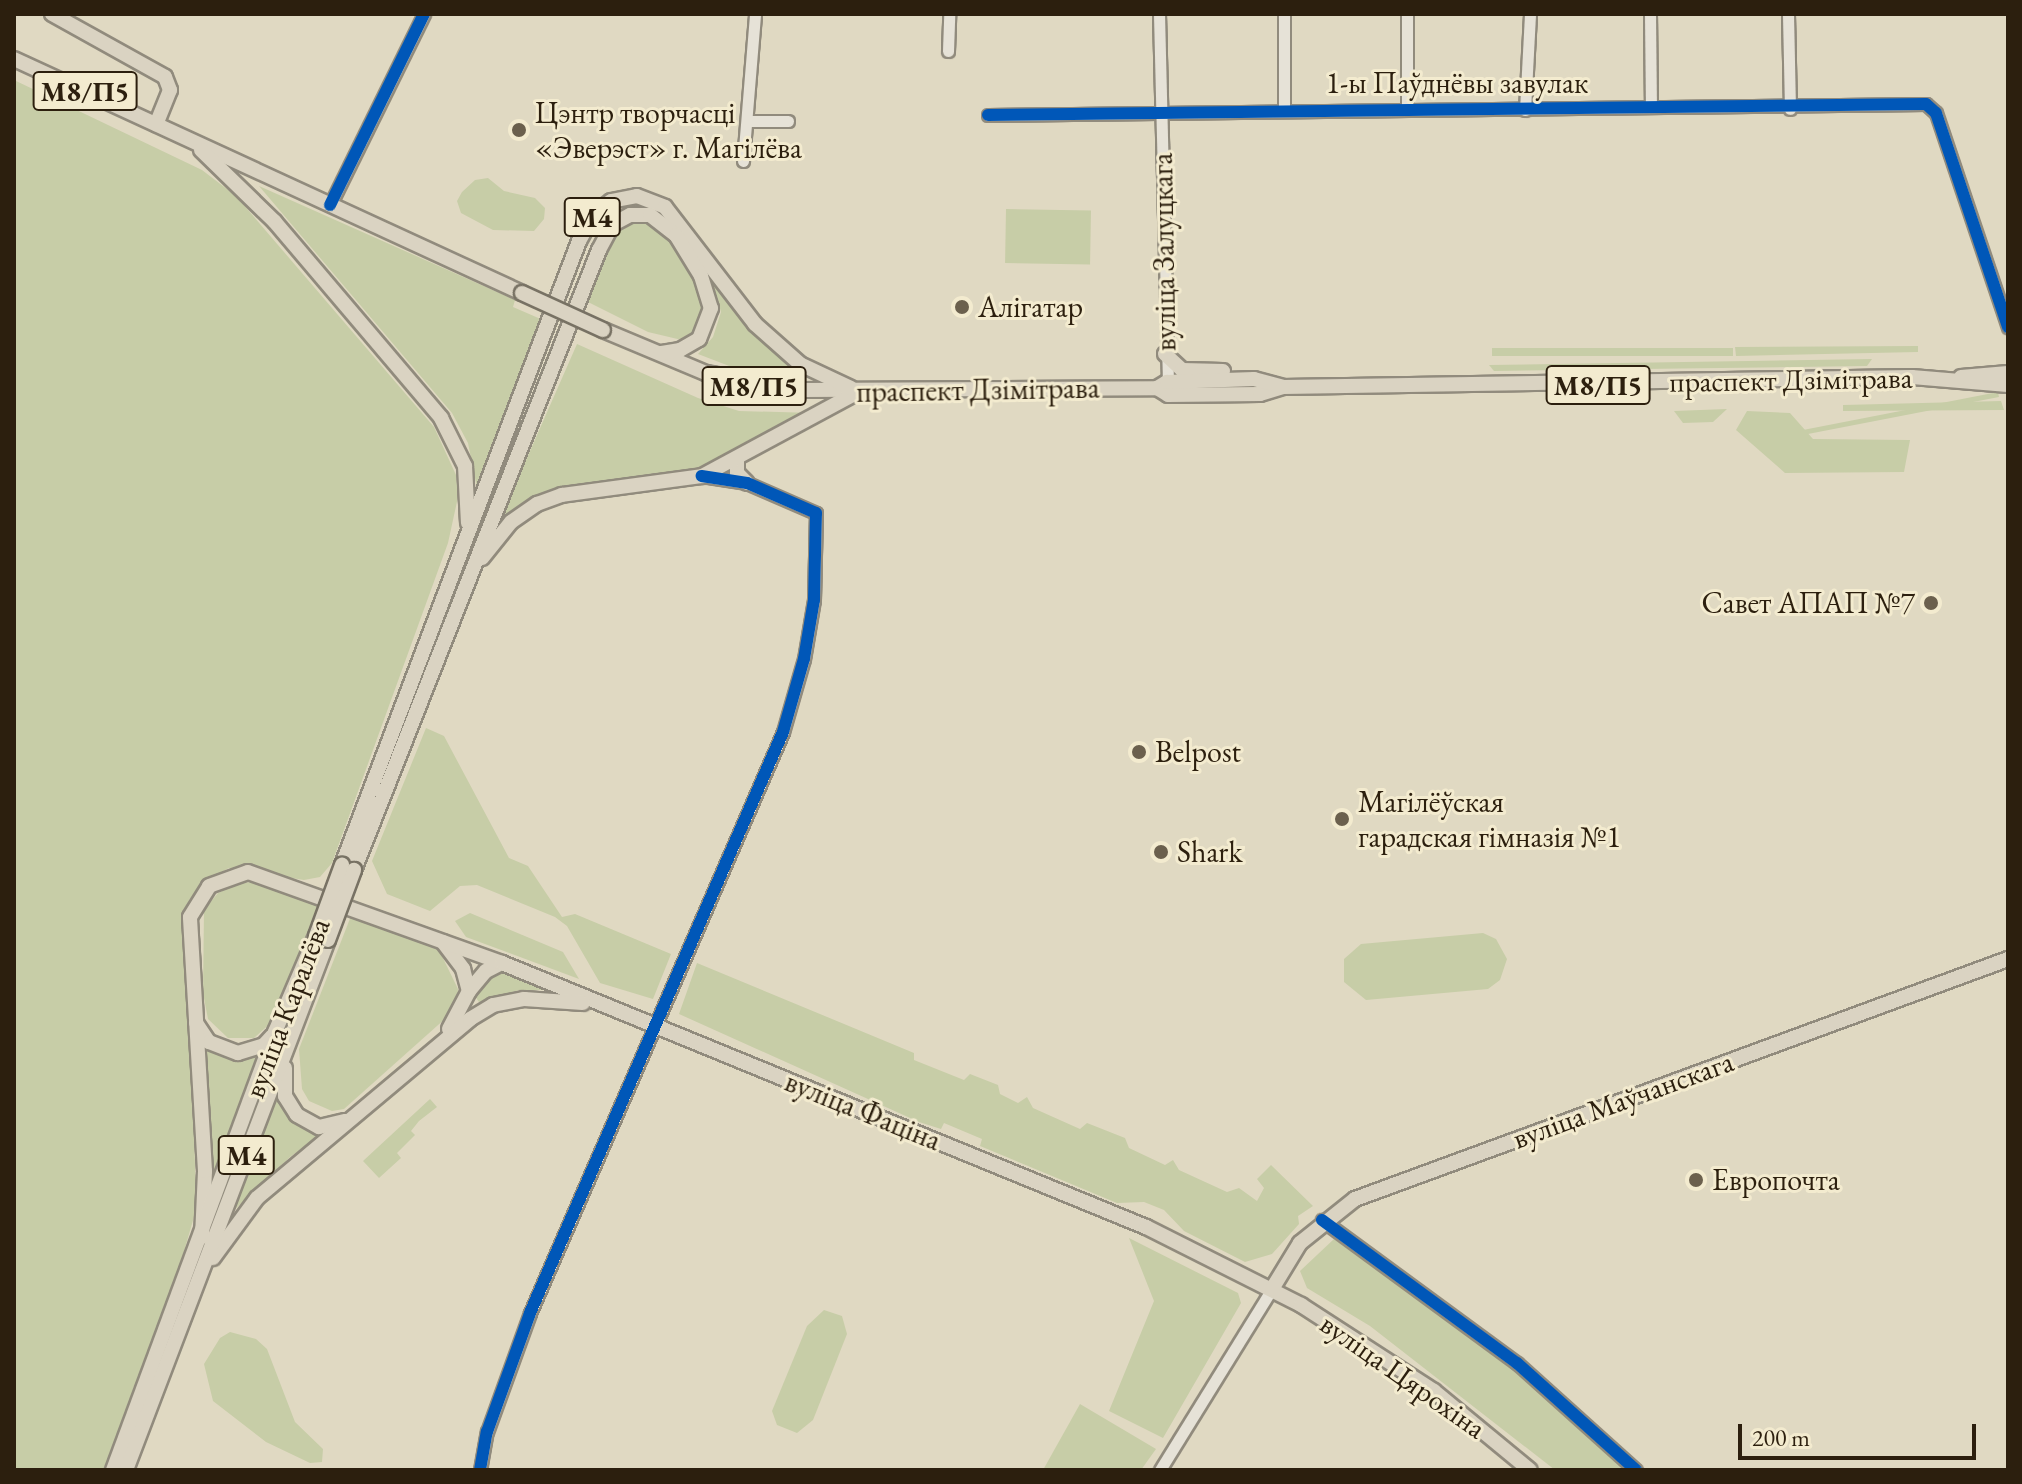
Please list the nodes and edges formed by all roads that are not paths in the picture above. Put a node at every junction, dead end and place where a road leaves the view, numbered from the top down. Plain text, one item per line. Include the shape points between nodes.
1 (52, 14) edge
2 (424, 14) edge
3 (755, 14) edge
4 (949, 14) edge
5 (1159, 14) edge
6 (1284, 14) edge
7 (1407, 14) edge
8 (1530, 14) edge
9 (1650, 14) edge
10 (1788, 14) edge
11 (948, 51) dead end
12 (14, 59) edge
13 (1651, 107) junction
14 (1790, 109) junction
15 (1284, 110) junction
16 (1407, 110) junction
17 (1525, 110) junction
18 (1162, 112) junction
19 (988, 115) dead end
20 (750, 121) junction
21 (788, 121) dead end
22 (156, 124) junction
23 (185, 137) junction
24 (743, 161) dead end
25 (330, 205) junction
26 (2008, 327) edge
27 (655, 354) junction
28 (1165, 354) junction
29 (531, 366) junction
30 (550, 373) junction
31 (2008, 373) edge
32 (1961, 377) junction
33 (1254, 379) junction
34 (2008, 385) edge
35 (1283, 387) junction
36 (1164, 388) junction
37 (859, 392) junction
38 (737, 461) junction
39 (702, 476) junction
40 (747, 483) junction
41 (464, 548) junction
42 (469, 577) junction
43 (348, 868) junction
44 (322, 938) junction
45 (443, 942) junction
46 (2008, 959) edge
47 (502, 963) junction
48 (469, 991) junction
49 (596, 1003) junction
50 (193, 1016) junction
51 (654, 1027) junction
52 (275, 1032) junction
53 (291, 1036) junction
54 (445, 1036) junction
55 (355, 1117) junction
56 (1322, 1220) junction
57 (202, 1237) junction
58 (202, 1273) junction
59 (1272, 1289) junction
60 (113, 1470) edge
61 (126, 1470) edge
62 (480, 1470) edge
63 (1160, 1470) edge
64 (1530, 1470) edge
65 (1636, 1470) edge

1 - 22 main road via 165,77 170,90
2 - 25 street
3 - 20 street
4 - 11 street
5 - 18 street, вуліца Залуцкага
6 - 15 street, 1-ы Паўднёвы завулак
7 - 16 street
8 - 17 street
9 - 13 street
10 - 14 street
12 - 22 main road, праспект Дзімітрава / М8/П5
13 - 14 street, 1-ы Паўднёвы завулак
13 - 17 street, 1-ы Паўднёвы завулак
14 - 26 street, 1-ы Паўднёвы завулак via 1926,104 1936,113
15 - 16 street, 1-ы Паўднёвы завулак
15 - 18 street, 1-ы Паўднёвы завулак
16 - 17 street, 1-ы Паўднёвы завулак
18 - 19 street, 1-ы Паўднёвы завулак
18 - 28 street, вуліца Залуцкага
20 - 21 street
20 - 24 street
22 - 23 main road, праспект Дзімітрава / М8/П5
23 - 25 main road, праспект Дзімітрава / М8/П5
23 - 41 main road via 242,186 441,418 469,483
25 - 27 main road, праспект Дзімітрава / М8/П5, bridge
27 - 30 main road, М4 via 692,345 707,327 711,308 701,276 676,235 650,215 630,215 605,235
27 - 37 main road, праспект Дзімітрава / М8/П5 via 757,386
28 - 33 main road via 1182,370 1230,371
28 - 36 street, вуліца Залуцкага
29 - 30 main road
29 - 37 main road, М4 via 594,214 611,201 637,196 665,207 773,341 800,364
29 - 41 main road, М4
30 - 42 main road, М4
31 - 32 main road
32 - 34 main road, праспект Дзімітрава / М8/П5 via 1973,384
32 - 35 main road, праспект Дзімітрава / М8/П5
33 - 35 main road
33 - 36 main road
35 - 36 main road, праспект Дзімітрава / М8/П5 via 1260,394
36 - 37 main road, праспект Дзімітрава / М8/П5
37 - 38 main road
38 - 39 main road
38 - 40 main road via 737,473
39 - 40 street
39 - 42 main road via 574,493 537,504 502,532
40 - 51 street via 816,513 814,600 783,732
41 - 43 main road, вуліца Каралёва / М4
42 - 43 main road, вуліца Каралёва / М4
43 - 44 main road, вуліца Каралёва / М4, bridge
44 - 52 main road, вуліца Каралёва / М4
44 - 53 main road, вуліца Каралёва / М4
45 - 47 main road, вуліца Фаціна
45 - 48 main road via 463,969
45 - 50 main road, вуліца Фаціна via 248,872 217,881 193,905
46 - 56 main road, вуліца Маўчанскага via 1355,1199
47 - 48 main road via 486,971
47 - 49 main road, вуліца Фаціна
48 - 54 main road
49 - 51 main road, вуліца Фаціна
49 - 54 main road via 524,999 493,1005
50 - 52 main road via 209,1042 238,1053 264,1045
50 - 57 main road via 205,1171
51 - 59 main road, вуліца Фаціна via 1146,1227
51 - 62 street via 530,1313 487,1432
52 - 57 main road, вуліца Каралёва / М4
53 - 55 main road via 282,1082 297,1115 319,1127
53 - 58 main road, вуліца Каралёва / М4
54 - 55 main road
55 - 58 main road via 257,1198
56 - 59 main road, вуліца Маўчанскага via 1286,1259
56 - 65 street via 1517,1363
57 - 60 main road, вуліца Каралёва / М4
58 - 61 main road, вуліца Каралёва / М4
59 - 63 street
59 - 64 main road, вуліца Цярохіна via 1423,1384

